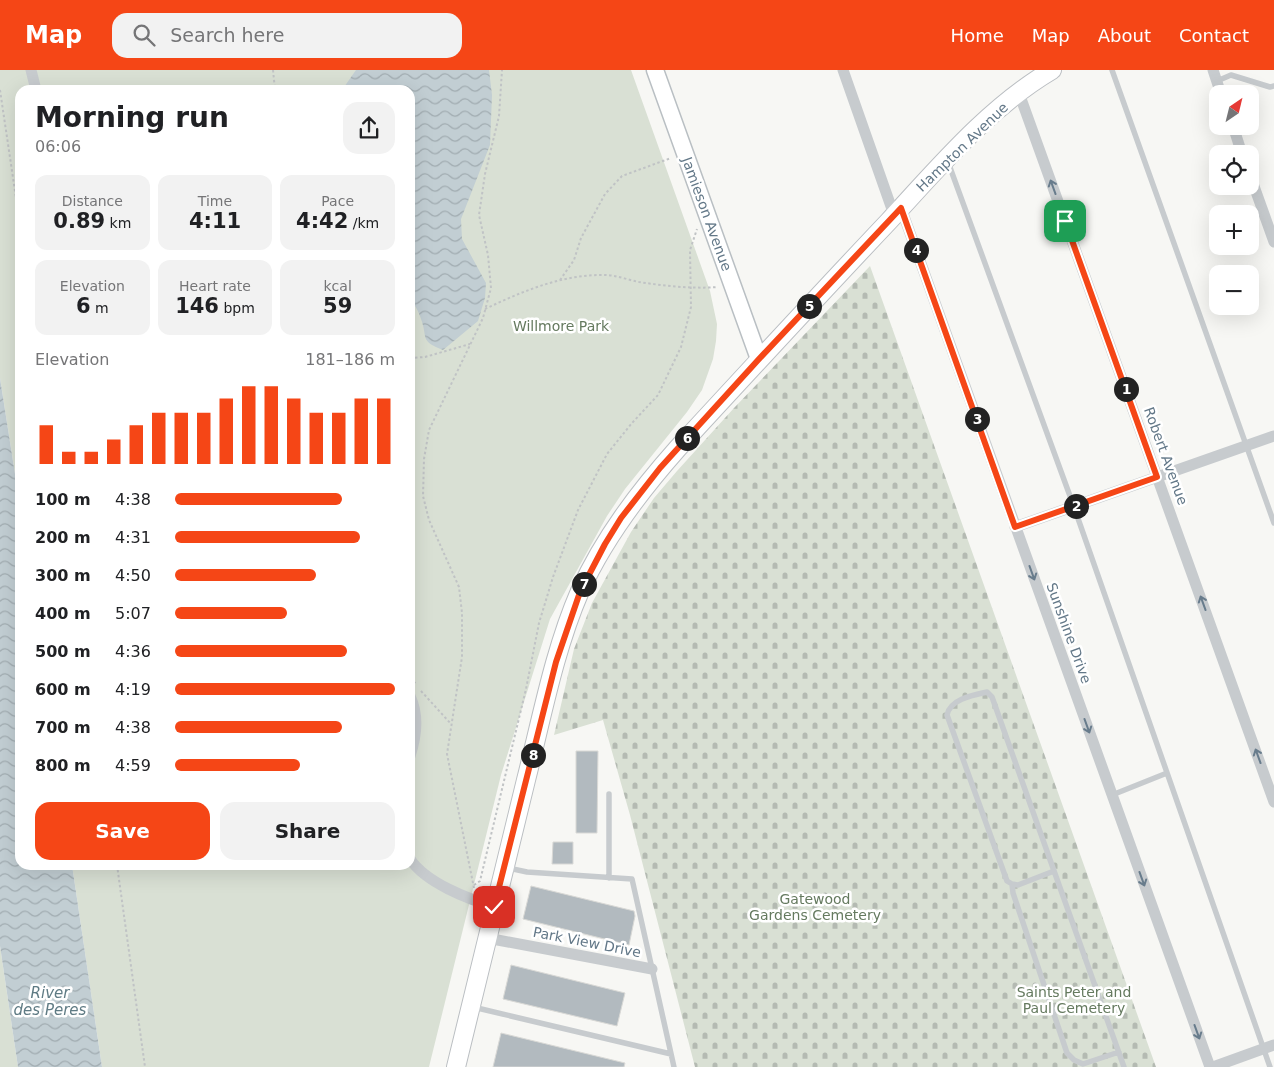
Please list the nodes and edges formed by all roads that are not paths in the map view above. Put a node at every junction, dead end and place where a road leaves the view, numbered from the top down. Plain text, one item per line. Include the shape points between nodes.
1 (31, 70) edge
2 (655, 70) edge
3 (843, 70) edge
4 (1052, 70) edge
5 (1112, 70) edge
6 (1215, 75) edge
7 (35, 85) edge
8 (1274, 86) edge
9 (1020, 92) junction
10 (947, 158) junction
11 (1257, 195) edge
12 (898, 212) junction
13 (1274, 242) edge
14 (759, 359) junction
15 (1274, 436) edge
16 (1246, 445) junction
17 (1157, 477) junction
18 (1074, 507) junction
19 (1274, 523) edge
20 (1015, 527) junction
21 (415, 715) edge
22 (415, 742) edge
23 (1167, 773) junction
24 (609, 794) dead end
25 (1112, 796) junction
26 (1274, 802) edge
27 (415, 864) edge
28 (505, 868) junction
29 (1054, 871) junction
30 (609, 878) junction
31 (1012, 884) junction
32 (494, 907) junction
33 (487, 938) junction
34 (652, 970) junction
35 (470, 1007) junction
36 (1269, 1047) edge
37 (1118, 1052) junction
38 (671, 1054) junction
39 (456, 1067) edge
40 (674, 1067) edge
41 (1124, 1067) edge
42 (1212, 1067) edge
43 (1270, 1067) edge

1 - 7 street
2 - 14 main road, Jamieson Avenue
3 - 12 street, Sunshine Drive
4 - 9 main road, Hampton Avenue
5 - 16 lane
6 - 8 lane via 1231,75
9 - 10 main road, Hampton Avenue
17 -> 9 street, Robert Avenue
10 - 12 main road, Hampton Avenue
10 - 18 lane
11 - 13 street
12 - 14 main road, Hampton Avenue
12 - 20 street, Sunshine Drive
14 - 28 main road, Hampton Avenue via 641,491 605,544 580,592 556,662
15 - 16 street
16 - 17 street
16 - 19 lane
17 - 18 street
26 -> 17 street, Robert Avenue
18 - 20 street
18 - 23 lane
20 -> 25 street, Sunshine Drive
21 - 22 street
23 - 25 lane
23 - 36 lane
24 - 30 lane
25 -> 42 street, Sunshine Drive
27 - 32 street via 434,881
28 - 30 lane
28 - 32 main road, Hampton Avenue
29 - 31 lane via 1018,885
29 - 31 lane via 992,697 987,692 975,694 953,704 947,715 1007,881
29 - 37 lane
30 - 34 lane via 632,879
31 - 37 lane via 1067,1053 1083,1064
32 - 33 main road, Hampton Avenue
33 - 34 street, Park View Drive
33 - 35 main road, Hampton Avenue
34 - 38 lane
35 - 38 lane
35 - 39 main road, Hampton Avenue
36 - 42 street
36 - 43 lane
37 - 41 lane
38 - 40 lane

